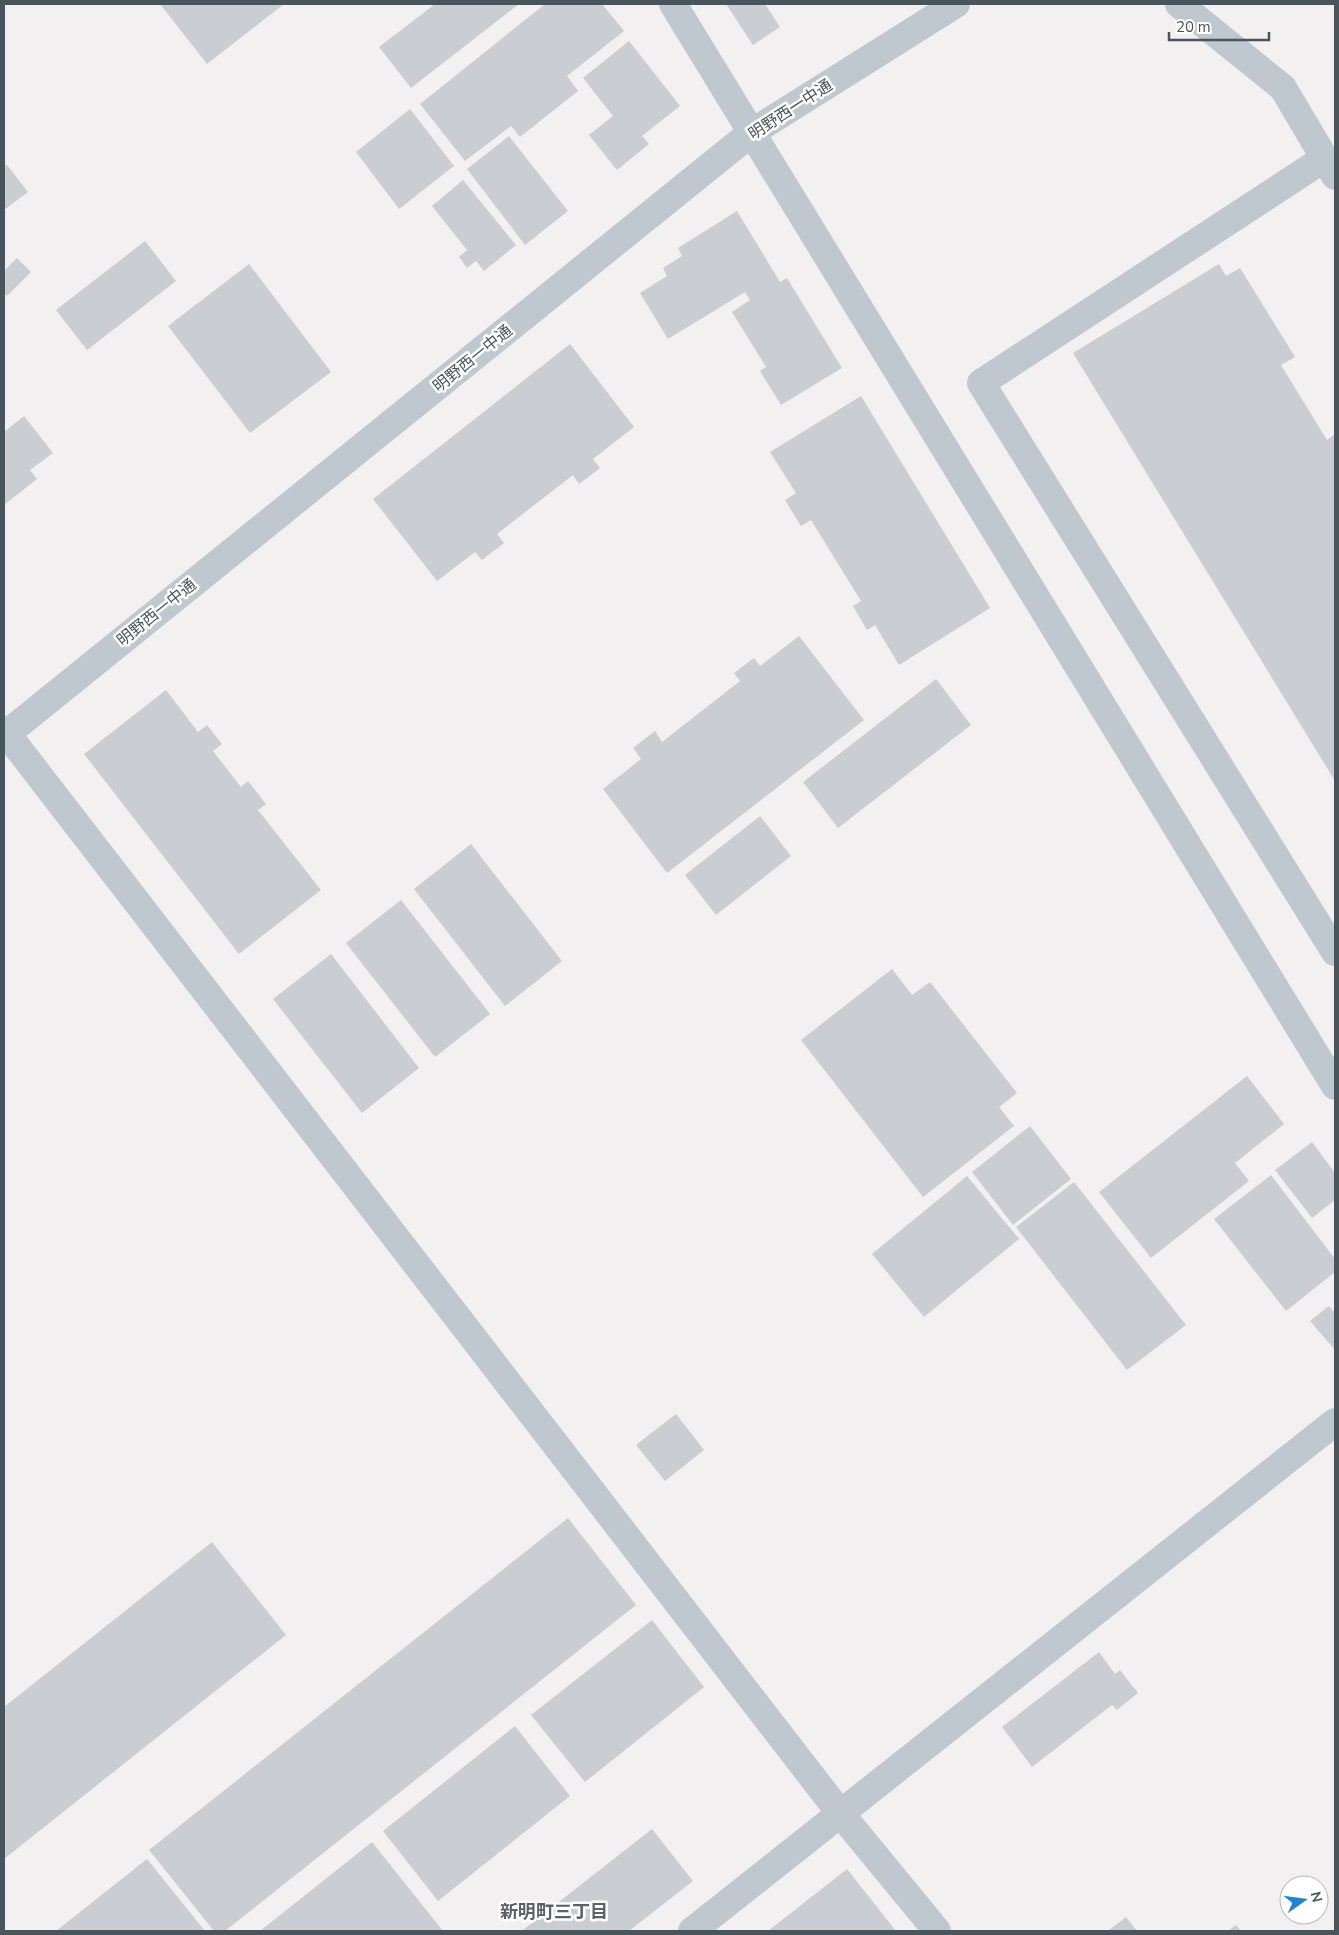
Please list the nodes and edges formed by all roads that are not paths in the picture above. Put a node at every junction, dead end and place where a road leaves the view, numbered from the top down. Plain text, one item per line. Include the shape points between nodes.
1 (672, 4) edge
2 (956, 4) edge
3 (1179, 4) edge
4 (751, 132) junction
5 (1330, 167) edge
6 (5, 733) edge
7 (1335, 952) edge
8 (1335, 1086) edge
9 (1335, 1422) edge
10 (840, 1813) junction
11 (692, 1931) edge
12 (936, 1931) edge

1 - 4 street
2 - 4 street, 明野西一中通
3 - 5 street via 1283,88
4 - 6 street, 明野西一中通
4 - 8 street
5 - 7 street via 981,383
6 - 10 street
9 - 10 street
10 - 11 street
10 - 12 street

